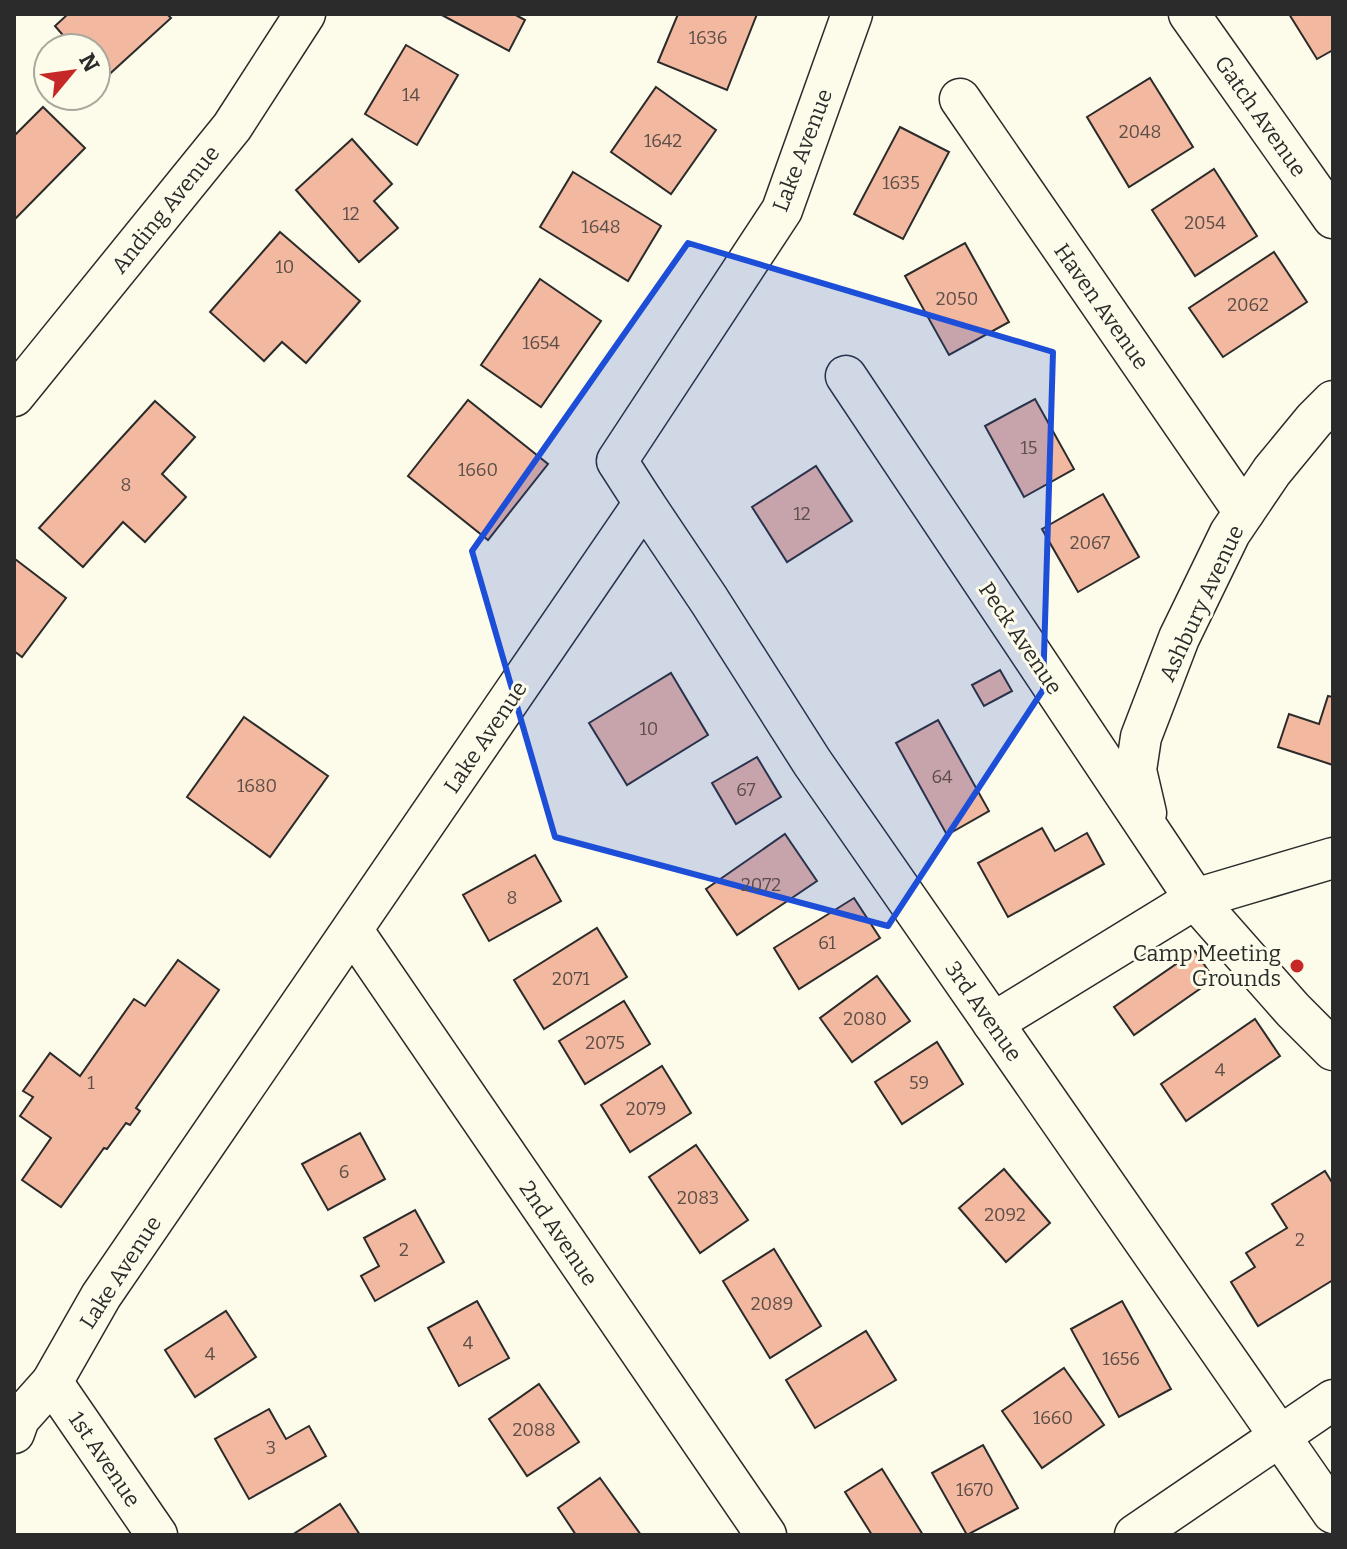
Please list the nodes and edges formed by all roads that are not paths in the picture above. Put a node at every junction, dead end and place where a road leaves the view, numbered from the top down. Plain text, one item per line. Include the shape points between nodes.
1 (305, 14) edge
2 (852, 14) edge
3 (1189, 14) edge
4 (960, 99) dead end
5 (1333, 218) edge
6 (846, 376) dead end
7 (14, 396) edge
8 (1333, 401) edge
9 (644, 503) junction
10 (1244, 512) junction
11 (1150, 831) junction
12 (1333, 858) edge
13 (1195, 899) junction
14 (353, 931) junction
15 (993, 1023) junction
16 (1333, 1050) edge
17 (52, 1382) junction
18 (1333, 1400) edge
19 (14, 1433) edge
20 (1280, 1436) junction
21 (1333, 1513) edge
22 (157, 1535) edge
23 (766, 1535) edge
24 (1135, 1535) edge

1 - 7 street, Anding Avenue via 232,127
2 - 9 street, Lake Avenue via 782,210 617,461
3 - 5 street, Gatch Avenue
4 - 10 street, Haven Avenue
6 - 11 street, Peck Avenue
8 - 10 street, Ashbury Avenue
9 - 14 street, Lake Avenue
9 - 15 street, 3rd Avenue via 812,762
10 - 11 street, Ashbury Avenue via 1179,638 1141,737 1136,770
11 - 13 street, Peck Avenue
12 - 13 street
13 - 15 street
13 - 16 street
14 - 17 street, Lake Avenue via 101,1296
14 - 23 street, 2nd Avenue
15 - 20 street, 3rd Avenue
17 - 19 street, Lake Avenue via 19,1419
17 - 22 street, 1st Avenue
18 - 20 street
20 - 21 street, 3rd Avenue
20 - 24 street

